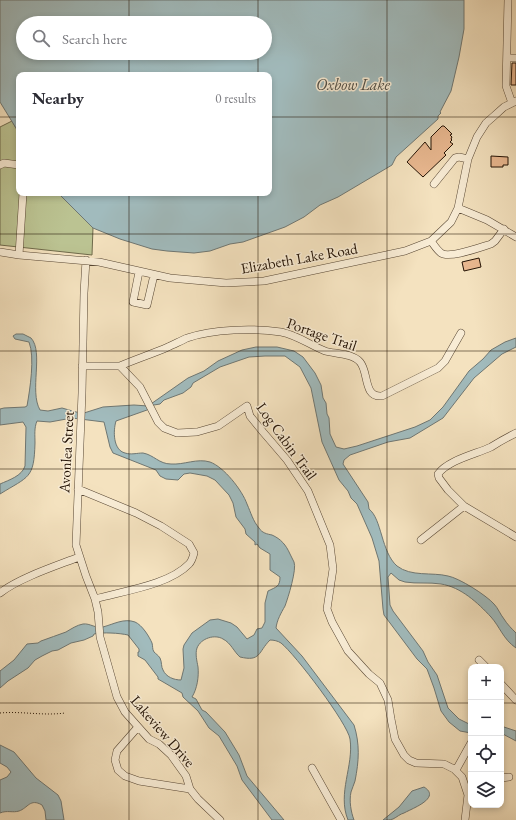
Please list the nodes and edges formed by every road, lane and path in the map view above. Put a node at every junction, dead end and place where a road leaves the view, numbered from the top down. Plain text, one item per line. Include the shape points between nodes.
1 (508, 0) edge
2 (507, 58) junction
3 (516, 58) edge
4 (514, 102) edge
5 (468, 159) junction
6 (0, 165) edge
7 (16, 165) edge
8 (434, 184) dead end
9 (23, 196) edge
10 (458, 208) junction
11 (504, 229) junction
12 (516, 237) edge
13 (431, 241) junction
14 (0, 252) edge
15 (19, 255) junction
16 (86, 260) junction
17 (140, 272) junction
18 (154, 275) junction
19 (461, 333) dead end
20 (82, 366) junction
21 (120, 366) junction
22 (516, 433) edge
23 (78, 489) junction
24 (464, 506) junction
25 (516, 537) edge
26 (421, 540) dead end
27 (79, 557) junction
28 (2, 590) edge
29 (95, 599) junction
30 (479, 660) dead end
31 (483, 664) edge
32 (504, 687) edge
33 (516, 700) edge
34 (0, 713) edge
35 (65, 713) dead end
36 (138, 727) junction
37 (468, 748) edge
38 (312, 768) dead end
39 (456, 770) junction
40 (468, 787) edge
41 (190, 789) junction
42 (468, 801) edge
43 (220, 820) edge
44 (341, 820) edge
45 (465, 820) edge

1 - 2 street
2 - 3 street
2 - 4 street via 507,89
4 - 5 street, Elizabeth Lake Road via 486,123 473,144
5 - 8 street via 456,158
5 - 10 street, Elizabeth Lake Road
6 - 7 street
9 - 15 street
10 - 11 street
10 - 13 street, Elizabeth Lake Road via 451,222
11 - 12 street
11 - 13 street via 491,244 454,255 442,254
13 - 18 street, Elizabeth Lake Road via 397,253 257,282 209,282
14 - 15 street, Elizabeth Lake Road
15 - 16 street, Elizabeth Lake Road
16 - 17 street, Elizabeth Lake Road
16 - 20 street, Avonlea Street
17 - 18 street, Elizabeth Lake Road
17 - 18 street via 133,302 147,305
19 - 21 street, Portage Trail via 445,361 438,368 387,395 378,397 370,390 360,362 281,332 253,329 188,338
20 - 21 street
20 - 23 street, Avonlea Street
21 - 39 street, Log Cabin Trail via 140,387 158,422 164,428 177,433 197,432 218,426 247,406 250,416 287,460 308,492 330,545 333,569 327,610 348,652 380,683 388,700 395,739 399,747 413,762 444,764
22 - 24 street via 441,469 439,478
23 - 27 street, Avonlea Street via 76,545
23 - 29 street via 161,526 189,544 194,552 189,564 164,580
24 - 25 street
24 - 26 street
27 - 28 street
27 - 29 street, Lakeview Drive
29 - 36 street, Lakeview Drive via 100,637 117,697 125,712
30 - 31 street
32 - 33 street
34 - 35 path
36 - 41 street, Lakeview Drive via 149,739 160,744 171,755 186,776
36 - 41 street via 117,751 115,760 118,770 125,776 139,781
37 - 39 street
38 - 44 street
39 - 40 street
41 - 43 street, Lakeview Drive
42 - 45 street

